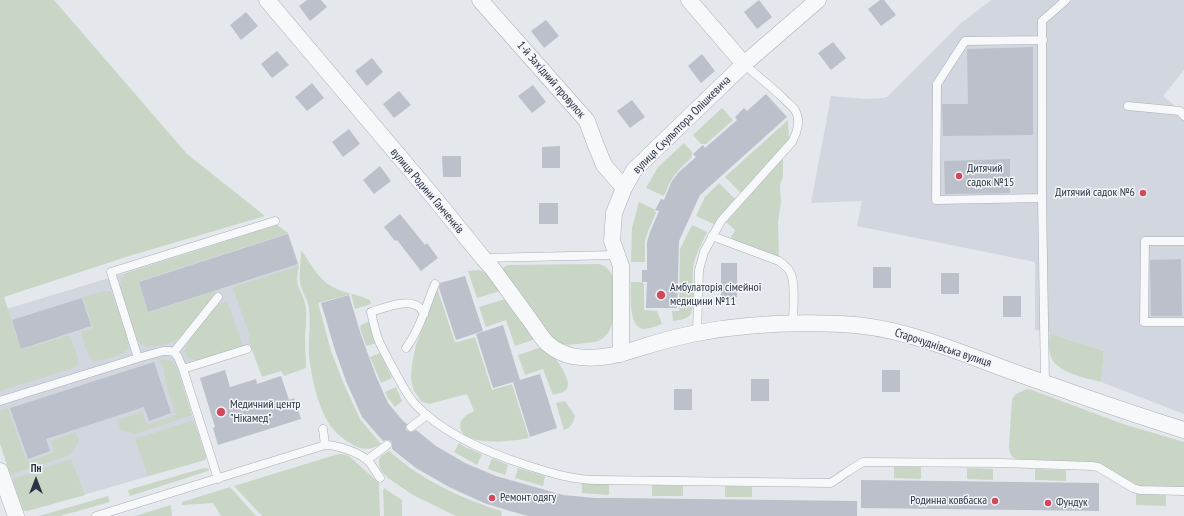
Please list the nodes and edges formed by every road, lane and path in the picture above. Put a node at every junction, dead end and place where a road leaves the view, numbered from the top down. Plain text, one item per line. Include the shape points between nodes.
1 (267, 0) edge
2 (480, 0) edge
3 (689, 0) edge
4 (818, 0) edge
5 (1066, 0) edge
6 (1043, 40) junction
7 (744, 64) junction
8 (1128, 106) dead end
9 (1184, 116) edge
10 (624, 188) junction
11 (1042, 198) junction
12 (275, 221) dead end
13 (712, 236) junction
14 (1184, 241) edge
15 (616, 255) junction
16 (483, 258) junction
17 (435, 284) dead end
18 (218, 297) dead end
19 (424, 314) junction
20 (1184, 322) edge
21 (793, 324) junction
22 (697, 333) junction
23 (406, 348) dead end
24 (247, 349) dead end
25 (174, 352) junction
26 (621, 354) junction
27 (138, 358) junction
28 (599, 358) joint
29 (183, 369) junction
30 (1045, 382) junction
31 (0, 401) edge
32 (427, 415) junction
33 (411, 427) dead end
34 (323, 429) dead end
35 (1184, 430) edge
36 (325, 446) junction
37 (387, 446) dead end
38 (367, 460) junction
39 (0, 471) edge
40 (380, 478) dead end
41 (218, 479) junction
42 (1184, 491) edge
43 (16, 516) edge
44 (96, 516) edge

1 - 16 street, вулиця Родини Гамченків
2 - 10 street, 1-й Західний провулок via 588,121 604,165
3 - 7 street
4 - 7 street, вулиця Скульптора Олішкевича
5 - 6 lane via 1042,21
6 - 11 lane
6 - 11 lane via 965,41 937,84 936,200
7 - 10 street, вулиця Скульптора Олішкевича via 634,170
7 - 13 lane via 795,110 798,126 792,142 721,221
8 - 9 lane via 1180,111
10 - 15 street, вулиця Скульптора Олішкевича via 614,213 612,241
11 - 30 lane
12 - 27 lane via 111,272
13 - 21 lane via 778,261 786,267 791,273 793,283
13 - 22 lane via 699,270
14 - 20 lane via 1145,241 1144,322
15 - 16 lane
15 - 26 street, вулиця Скульптора Олішкевича via 621,266
16 - 28 street, вулиця Родини Гамченків via 549,345 571,356
17 - 19 lane
18 - 25 lane
19 - 23 lane
19 - 32 lane via 420,308 410,303 371,312 378,339 408,395
21 - 22 street, Старочуднівська вулиця via 726,328
21 - 30 street, Старочуднівська вулиця via 843,324 892,332 922,339
22 - 26 street, Старочуднівська вулиця
24 - 29 lane
25 - 27 lane via 163,351
25 - 29 lane
26 - 28 street, Старочуднівська вулиця
27 - 31 lane
29 - 41 lane
30 - 35 street, Старочуднівська вулиця
32 - 33 lane
32 - 42 lane via 461,438 489,452 511,461 582,480 831,483 863,462 1001,463 1092,466 1140,490
34 - 36 lane
36 - 38 lane via 341,447
36 - 41 lane
37 - 38 lane
38 - 40 lane
39 - 43 street
41 - 44 lane

